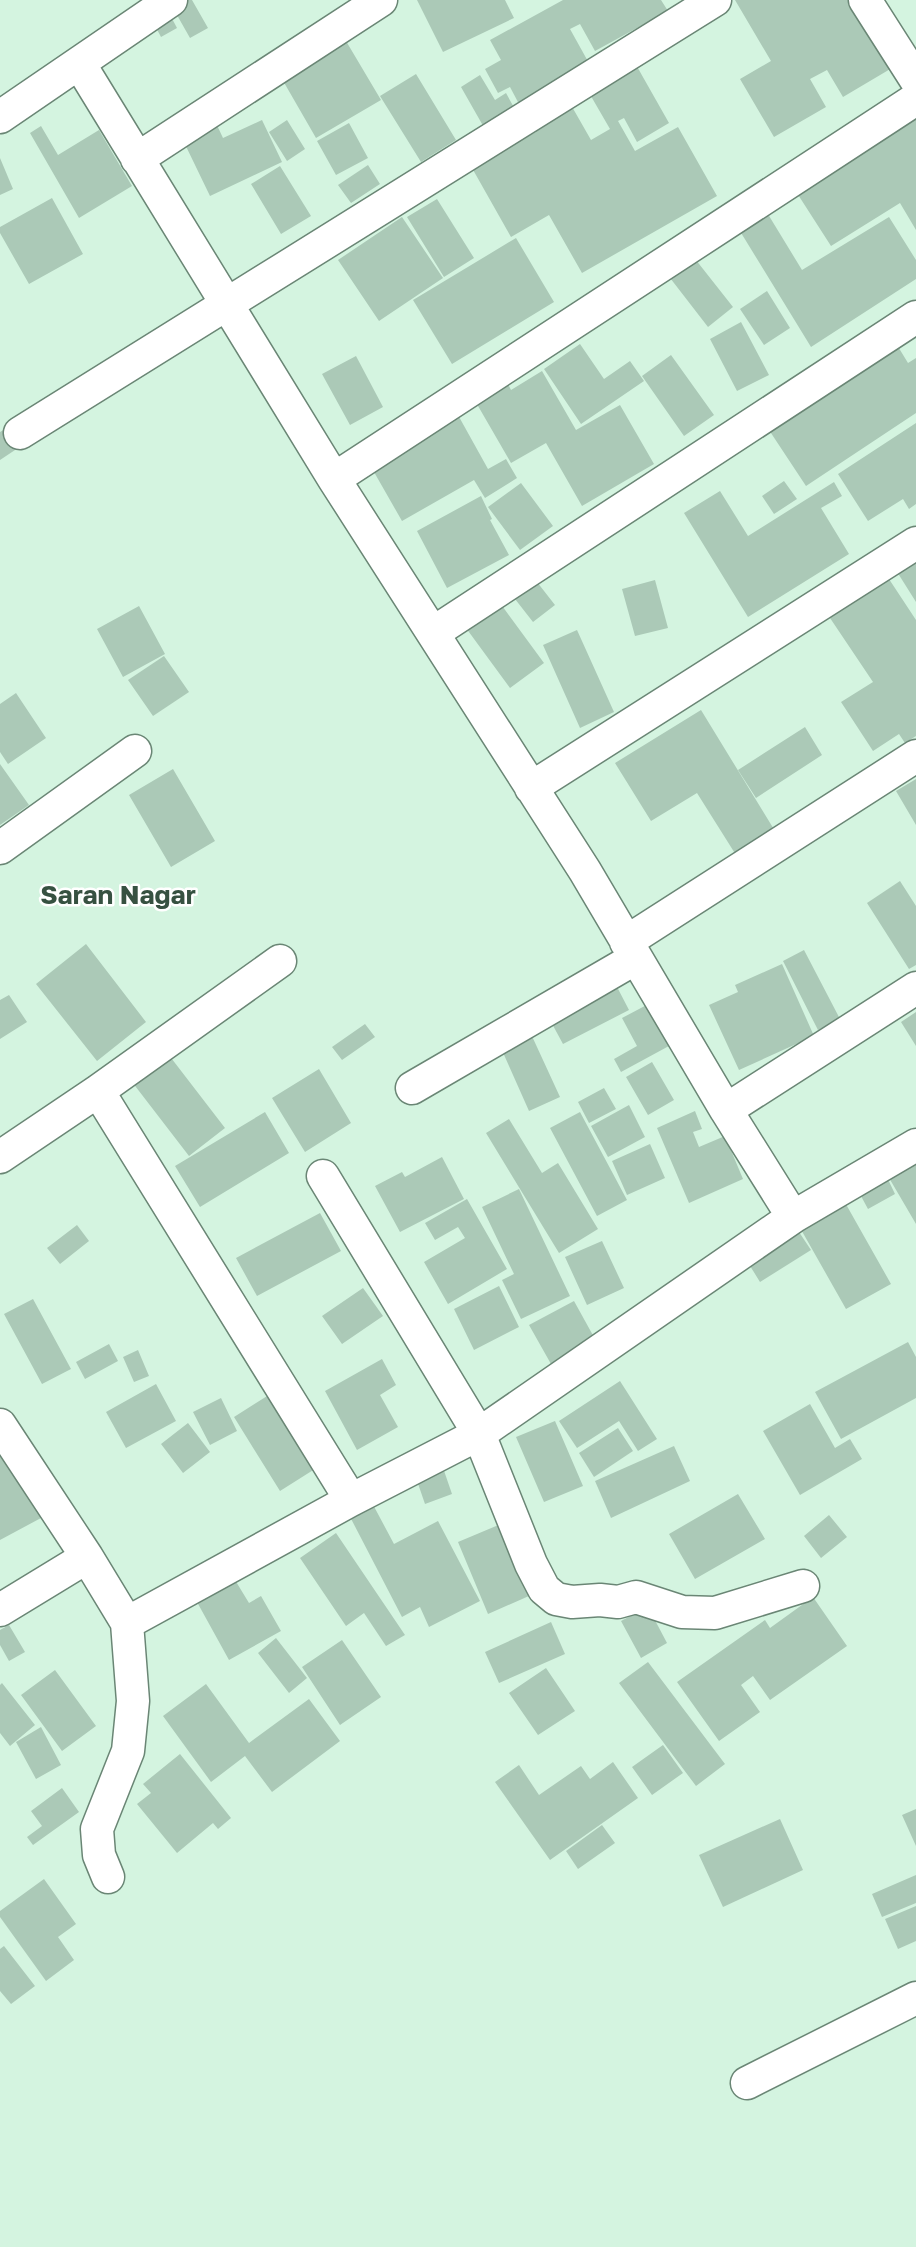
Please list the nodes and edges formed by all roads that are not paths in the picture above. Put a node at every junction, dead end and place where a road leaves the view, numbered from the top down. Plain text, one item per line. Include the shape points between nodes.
1 (171, 0) edge
2 (381, 0) edge
3 (715, 0) edge
4 (865, 0) edge
5 (79, 63) junction
6 (916, 80) edge
7 (916, 99) edge
8 (0, 117) edge
9 (137, 159) junction
10 (226, 303) junction
11 (916, 317) edge
12 (20, 433) dead end
13 (334, 479) junction
14 (916, 543) edge
15 (433, 633) junction
16 (135, 751) dead end
17 (916, 756) edge
18 (531, 788) junction
19 (0, 848) edge
20 (631, 950) junction
21 (280, 961) dead end
22 (916, 988) edge
23 (412, 1088) dead end
24 (98, 1091) junction
25 (726, 1110) junction
26 (916, 1145) edge
27 (0, 1157) edge
28 (323, 1176) dead end
29 (793, 1217) junction
30 (0, 1425) edge
31 (479, 1434) junction
32 (351, 1500) junction
33 (86, 1557) junction
34 (803, 1586) dead end
35 (0, 1610) edge
36 (127, 1623) junction
37 (108, 1877) dead end
38 (916, 1998) edge
39 (747, 2083) dead end

1 - 5 street
2 - 9 street
3 - 10 street
4 - 6 street
5 - 8 street
5 - 9 street
7 - 13 street
9 - 10 street
10 - 12 street
10 - 13 street
11 - 15 street
13 - 15 street
14 - 18 street
15 - 18 street
16 - 19 street
17 - 20 street
18 - 20 street
20 - 23 street
20 - 25 street
21 - 24 street
22 - 25 street
24 - 27 street
24 - 32 street
25 - 29 street
26 - 29 street
28 - 31 street
29 - 31 street
30 - 33 street
31 - 32 street
31 - 34 street via 531,1564 544,1589 556,1599 618,1602 636,1597 682,1612 715,1613
32 - 36 street
33 - 35 street
33 - 36 street
36 - 37 street via 133,1701 128,1751 97,1829 99,1855
38 - 39 street

